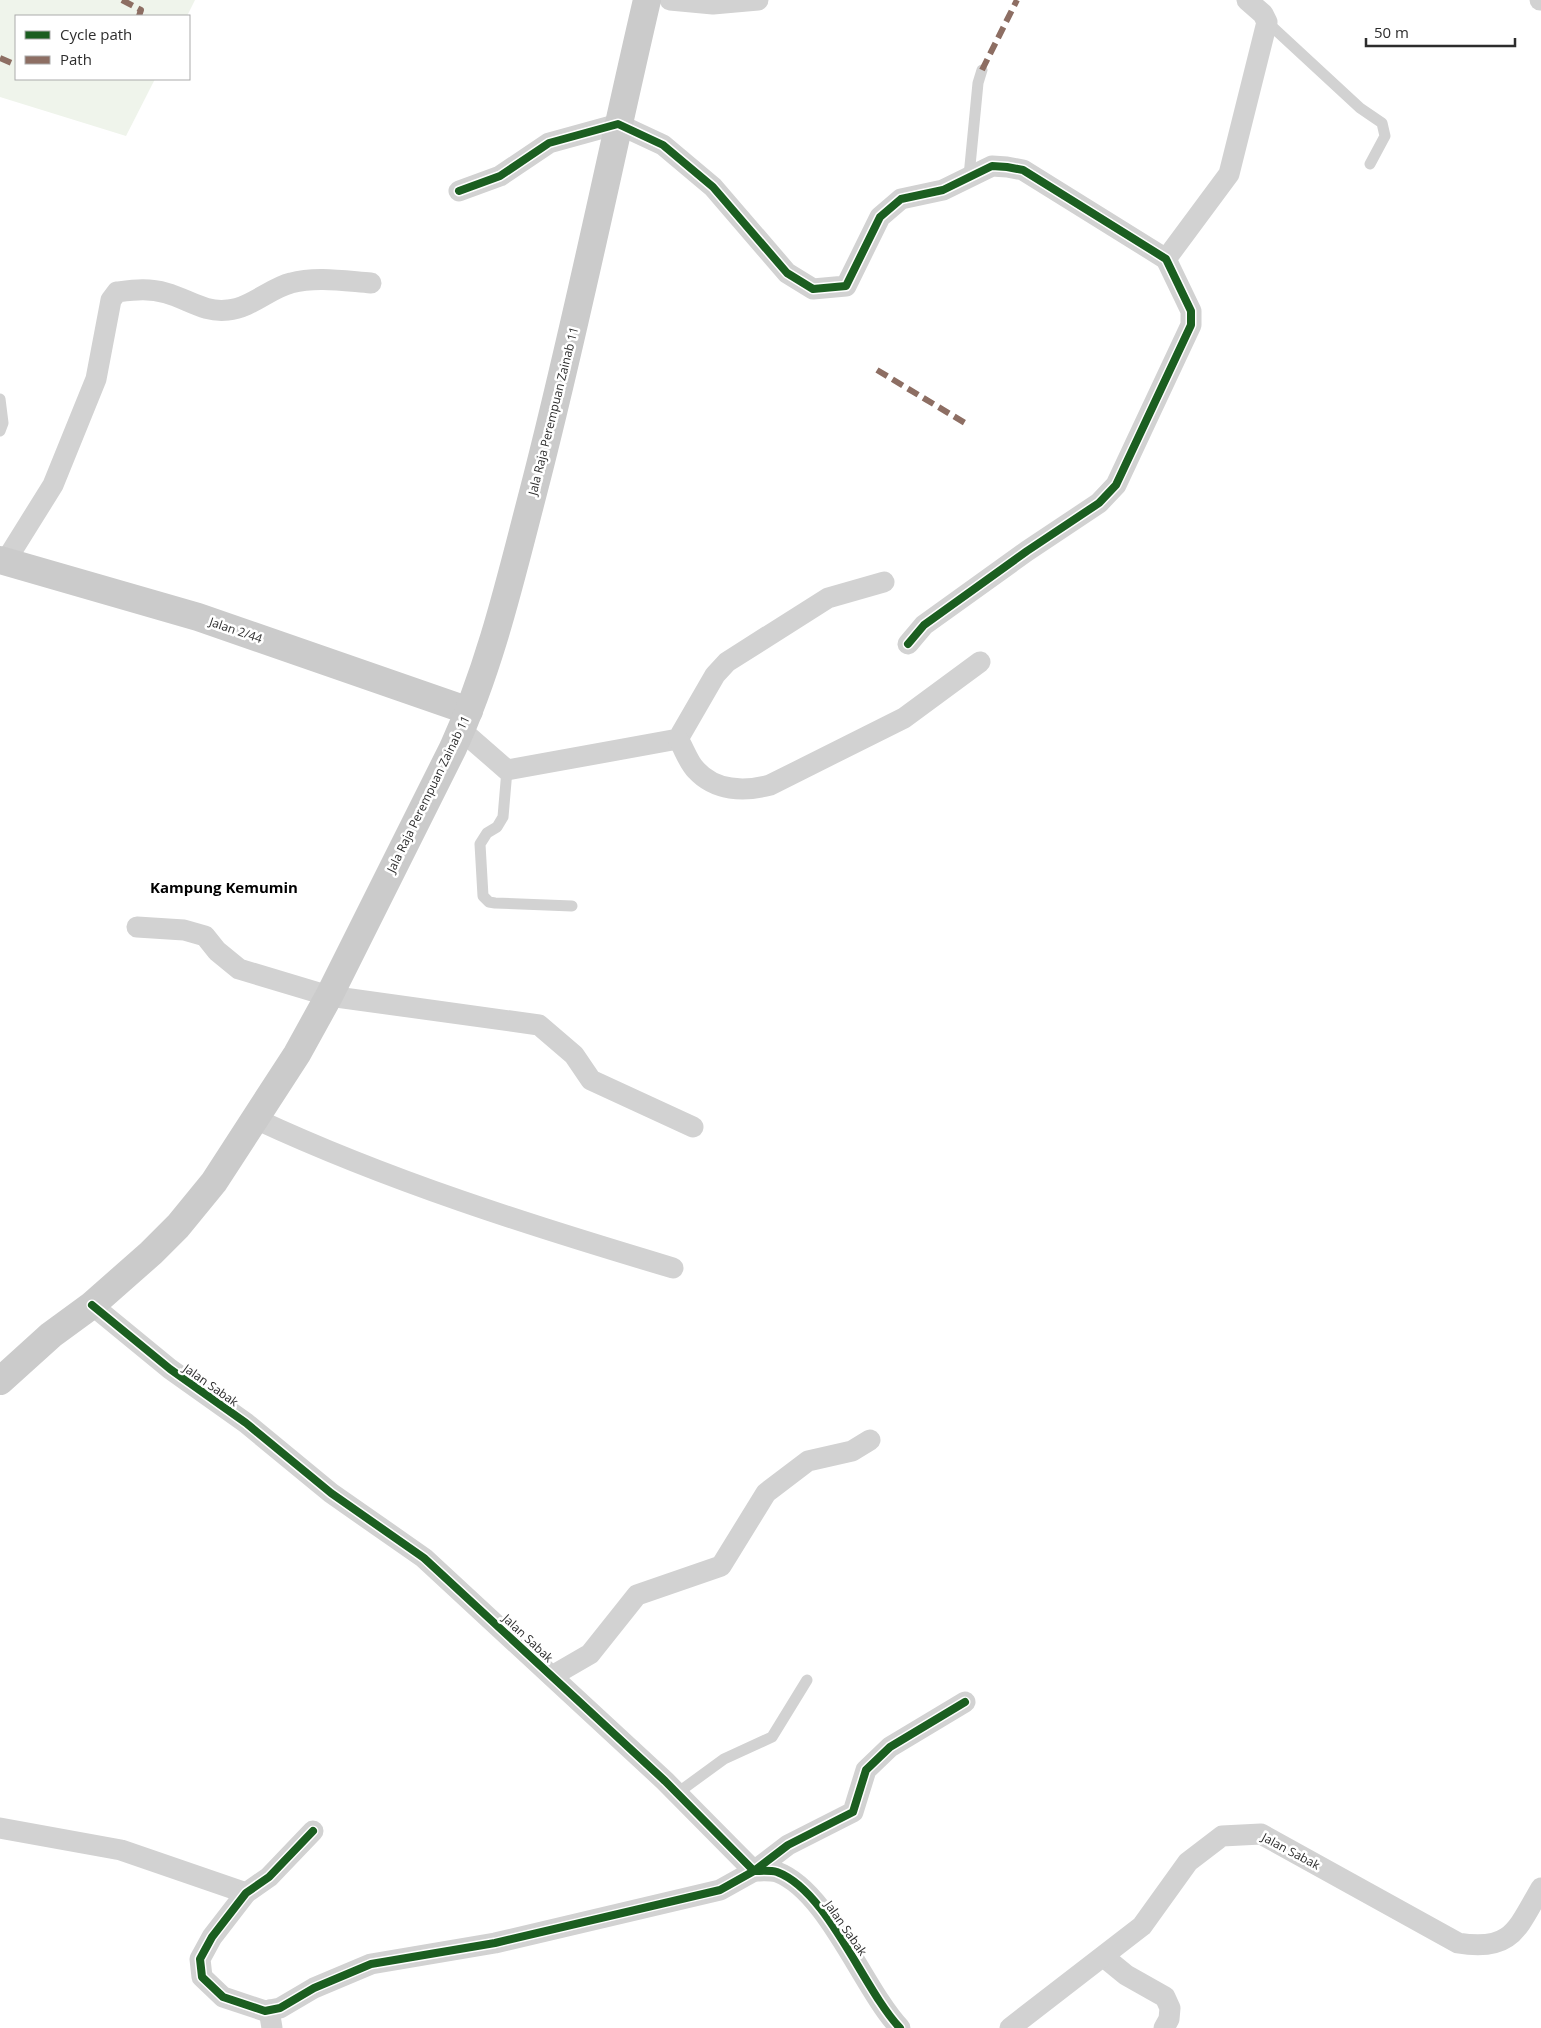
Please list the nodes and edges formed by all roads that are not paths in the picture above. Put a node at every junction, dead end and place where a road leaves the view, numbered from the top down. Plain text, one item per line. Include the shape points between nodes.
1 (647, 0) edge
2 (670, 0) edge
3 (758, 0) edge
4 (1247, 0) edge
5 (1267, 22) junction
6 (982, 70) dead end
7 (618, 124) junction
8 (1370, 164) dead end
9 (969, 176) junction
10 (459, 191) dead end
11 (1166, 259) junction
12 (371, 283) dead end
13 (0, 400) edge
14 (0, 431) edge
15 (2, 561) edge
16 (884, 582) dead end
17 (908, 644) dead end
18 (980, 662) dead end
19 (465, 721) junction
20 (678, 739) junction
21 (507, 770) junction
22 (572, 906) dead end
23 (137, 927) dead end
24 (329, 996) junction
25 (256, 1119) junction
26 (693, 1127) dead end
27 (672, 1268) dead end
28 (92, 1305) junction
29 (0, 1380) edge
30 (870, 1440) dead end
31 (552, 1676) junction
32 (807, 1680) dead end
33 (965, 1702) dead end
34 (676, 1794) junction
35 (0, 1828) edge
36 (313, 1831) dead end
37 (754, 1871) junction
38 (1541, 1888) edge
39 (246, 1894) junction
40 (1104, 1957) junction
41 (270, 2019) edge
42 (900, 2028) edge
43 (1010, 2028) edge
44 (1164, 2028) edge

1 - 7 main road, Jala Raja Perempuan Zainab 11
2 - 3 street via 713,4
4 - 5 street
5 - 8 lane via 1360,108 1382,123 1383,143
5 - 11 street via 1229,174
6 - 9 lane
7 - 9 street via 663,145 713,187 787,273 813,289 846,286 880,217 901,199 943,190
7 - 10 street via 550,143 500,176
7 - 19 main road, Jala Raja Perempuan Zainab 11 via 564,370 493,643
9 - 11 street via 992,166 1023,170
11 - 17 street via 1191,311 1191,326 1116,485 1099,503 924,625
12 - 15 street via 318,280 290,283 230,310 206,309 166,293 142,289 117,292 111,300 96,379 53,485
13 - 14 lane via 3,423
15 - 19 main road, Jalan 2/44 via 198,617
16 - 20 street via 828,598 727,662 715,675
18 - 20 street via 904,718 770,785 750,791 725,788 707,780 695,770
19 - 21 street
19 - 24 main road, Jala Raja Perempuan Zainab 11
20 - 21 street
21 - 22 lane via 503,817 480,844 483,896 494,903
23 - 24 street via 184,930 205,936 239,970
24 - 25 main road, Jala Raja Perempuan Zainab 11
24 - 26 street via 539,1025 574,1055 591,1080
25 - 27 street via 304,1141 434,1190 557,1234
25 - 28 main road, Jala Raja Perempuan Zainab 11 via 214,1182 178,1226
28 - 29 main road, Jala Raja Perempuan Zainab 11 via 51,1335
28 - 31 street, Jalan Sabak via 331,1493 424,1558
30 - 31 street via 852,1451 808,1461 766,1493 721,1566 637,1595 590,1654
31 - 34 street, Jalan Sabak
32 - 34 lane via 772,1737 724,1759
33 - 37 street via 890,1746 866,1770 854,1812 788,1846
34 - 37 street, Jalan Sabak
35 - 39 street via 121,1850
36 - 39 street via 268,1877
37 - 41 street via 720,1890 495,1943 371,1964 314,1988 280,2008
37 - 42 street, Jalan Sabak via 775,1871 791,1879 810,1897
38 - 40 street, Jalan Sabak via 1512,1934 1495,1944 1458,1943 1261,1834 1222,1836 1188,1862 1142,1926
39 - 41 street via 200,1959 202,1977 223,1997
40 - 43 street, Jalan Sabak
40 - 44 street via 1126,1975 1165,1997 1170,2008

